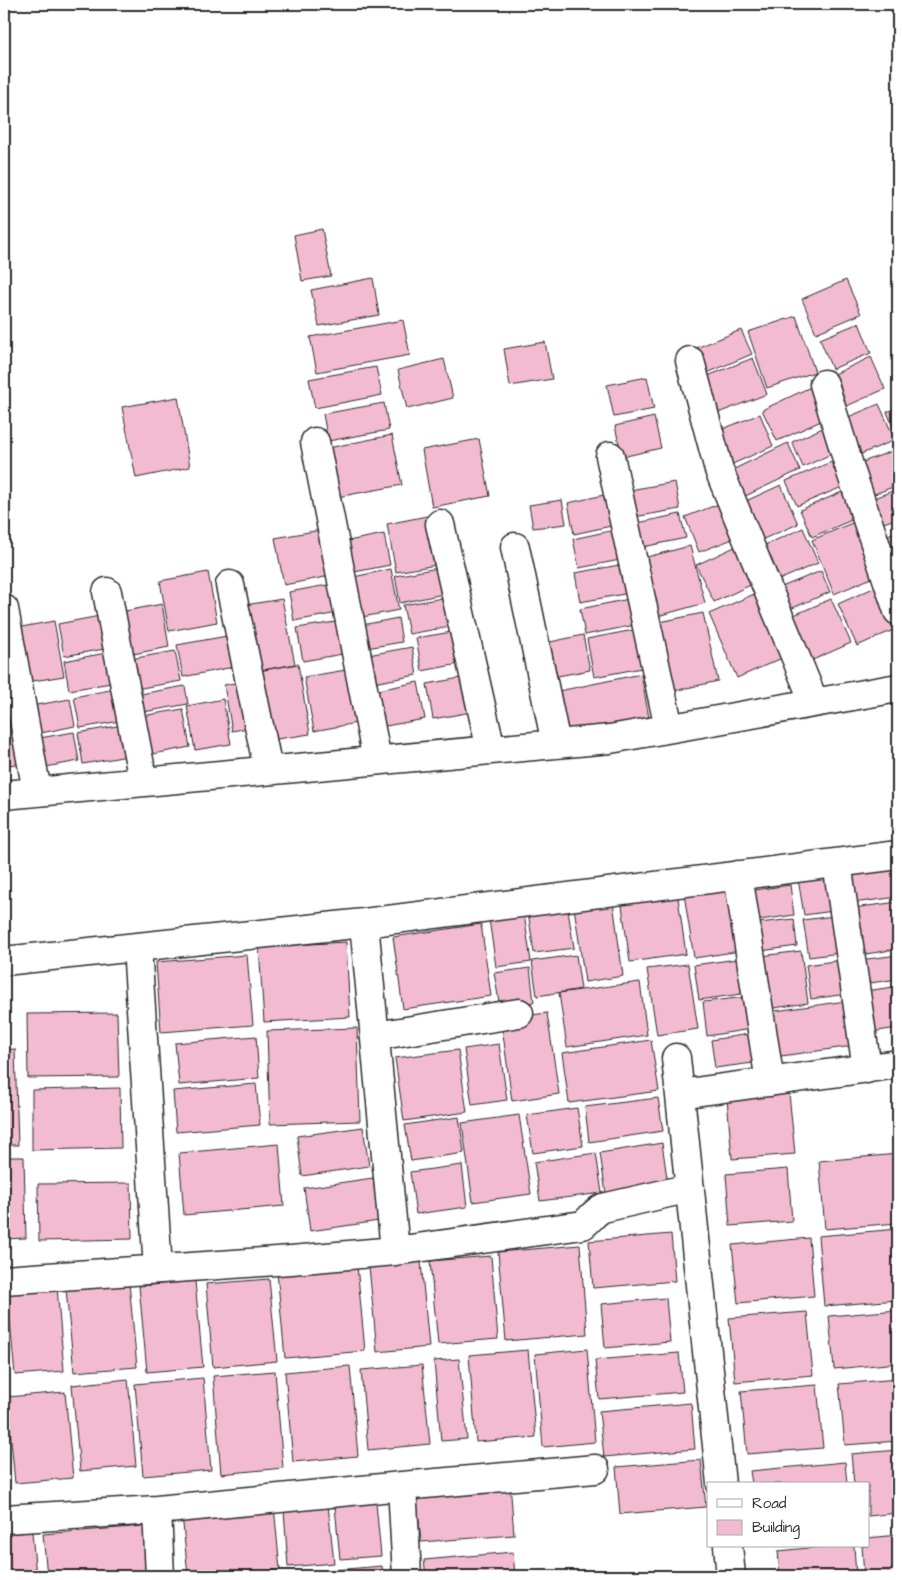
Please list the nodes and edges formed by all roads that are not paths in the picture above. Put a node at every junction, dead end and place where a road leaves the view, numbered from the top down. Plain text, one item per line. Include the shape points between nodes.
1 (690, 361) dead end
2 (824, 384) dead end
3 (315, 442) dead end
4 (610, 456) dead end
5 (440, 524) dead end
6 (515, 547) dead end
7 (230, 585) dead end
8 (107, 592) dead end
9 (4, 609) edge
10 (898, 611) edge
11 (898, 688) edge
12 (814, 702) junction
13 (669, 728) junction
14 (556, 744) junction
15 (492, 750) junction
16 (377, 760) junction
17 (268, 769) junction
18 (143, 782) junction
19 (37, 792) junction
20 (4, 794) edge
21 (898, 855) edge
22 (837, 863) junction
23 (738, 876) junction
24 (364, 924) junction
25 (137, 947) junction
26 (4, 961) edge
27 (519, 1013) dead end
28 (375, 1036) junction
29 (676, 1058) dead end
30 (898, 1064) edge
31 (867, 1069) junction
32 (770, 1082) junction
33 (680, 1094) junction
34 (690, 1188) junction
35 (395, 1251) junction
36 (158, 1269) junction
37 (4, 1280) edge
38 (595, 1469) dead end
39 (721, 1482) edge
40 (402, 1486) junction
41 (157, 1510) junction
42 (4, 1520) edge
43 (728, 1548) edge
44 (160, 1576) edge
45 (407, 1576) edge
46 (731, 1576) edge

1 - 12 street via 719,470
2 - 10 street
3 - 16 street
4 - 13 street
5 - 15 street
6 - 14 street
7 - 17 street
8 - 18 street
9 - 19 street
11 - 12 street
12 - 13 street
13 - 14 street via 610,739
14 - 15 street
15 - 16 street
16 - 17 street
17 - 18 street
18 - 19 street
19 - 20 street
21 - 22 street
22 - 23 street
22 - 31 street
23 - 24 street
23 - 32 street
24 - 25 street
24 - 28 street
25 - 26 street
25 - 36 street
27 - 28 street
28 - 35 street
29 - 33 street
30 - 31 street
31 - 32 street
32 - 33 street
33 - 34 street
34 - 35 street via 602,1208 583,1225
34 - 39 street
35 - 36 street
36 - 37 street
38 - 40 street
40 - 41 street
40 - 45 street
41 - 42 street
41 - 44 street
43 - 46 street

